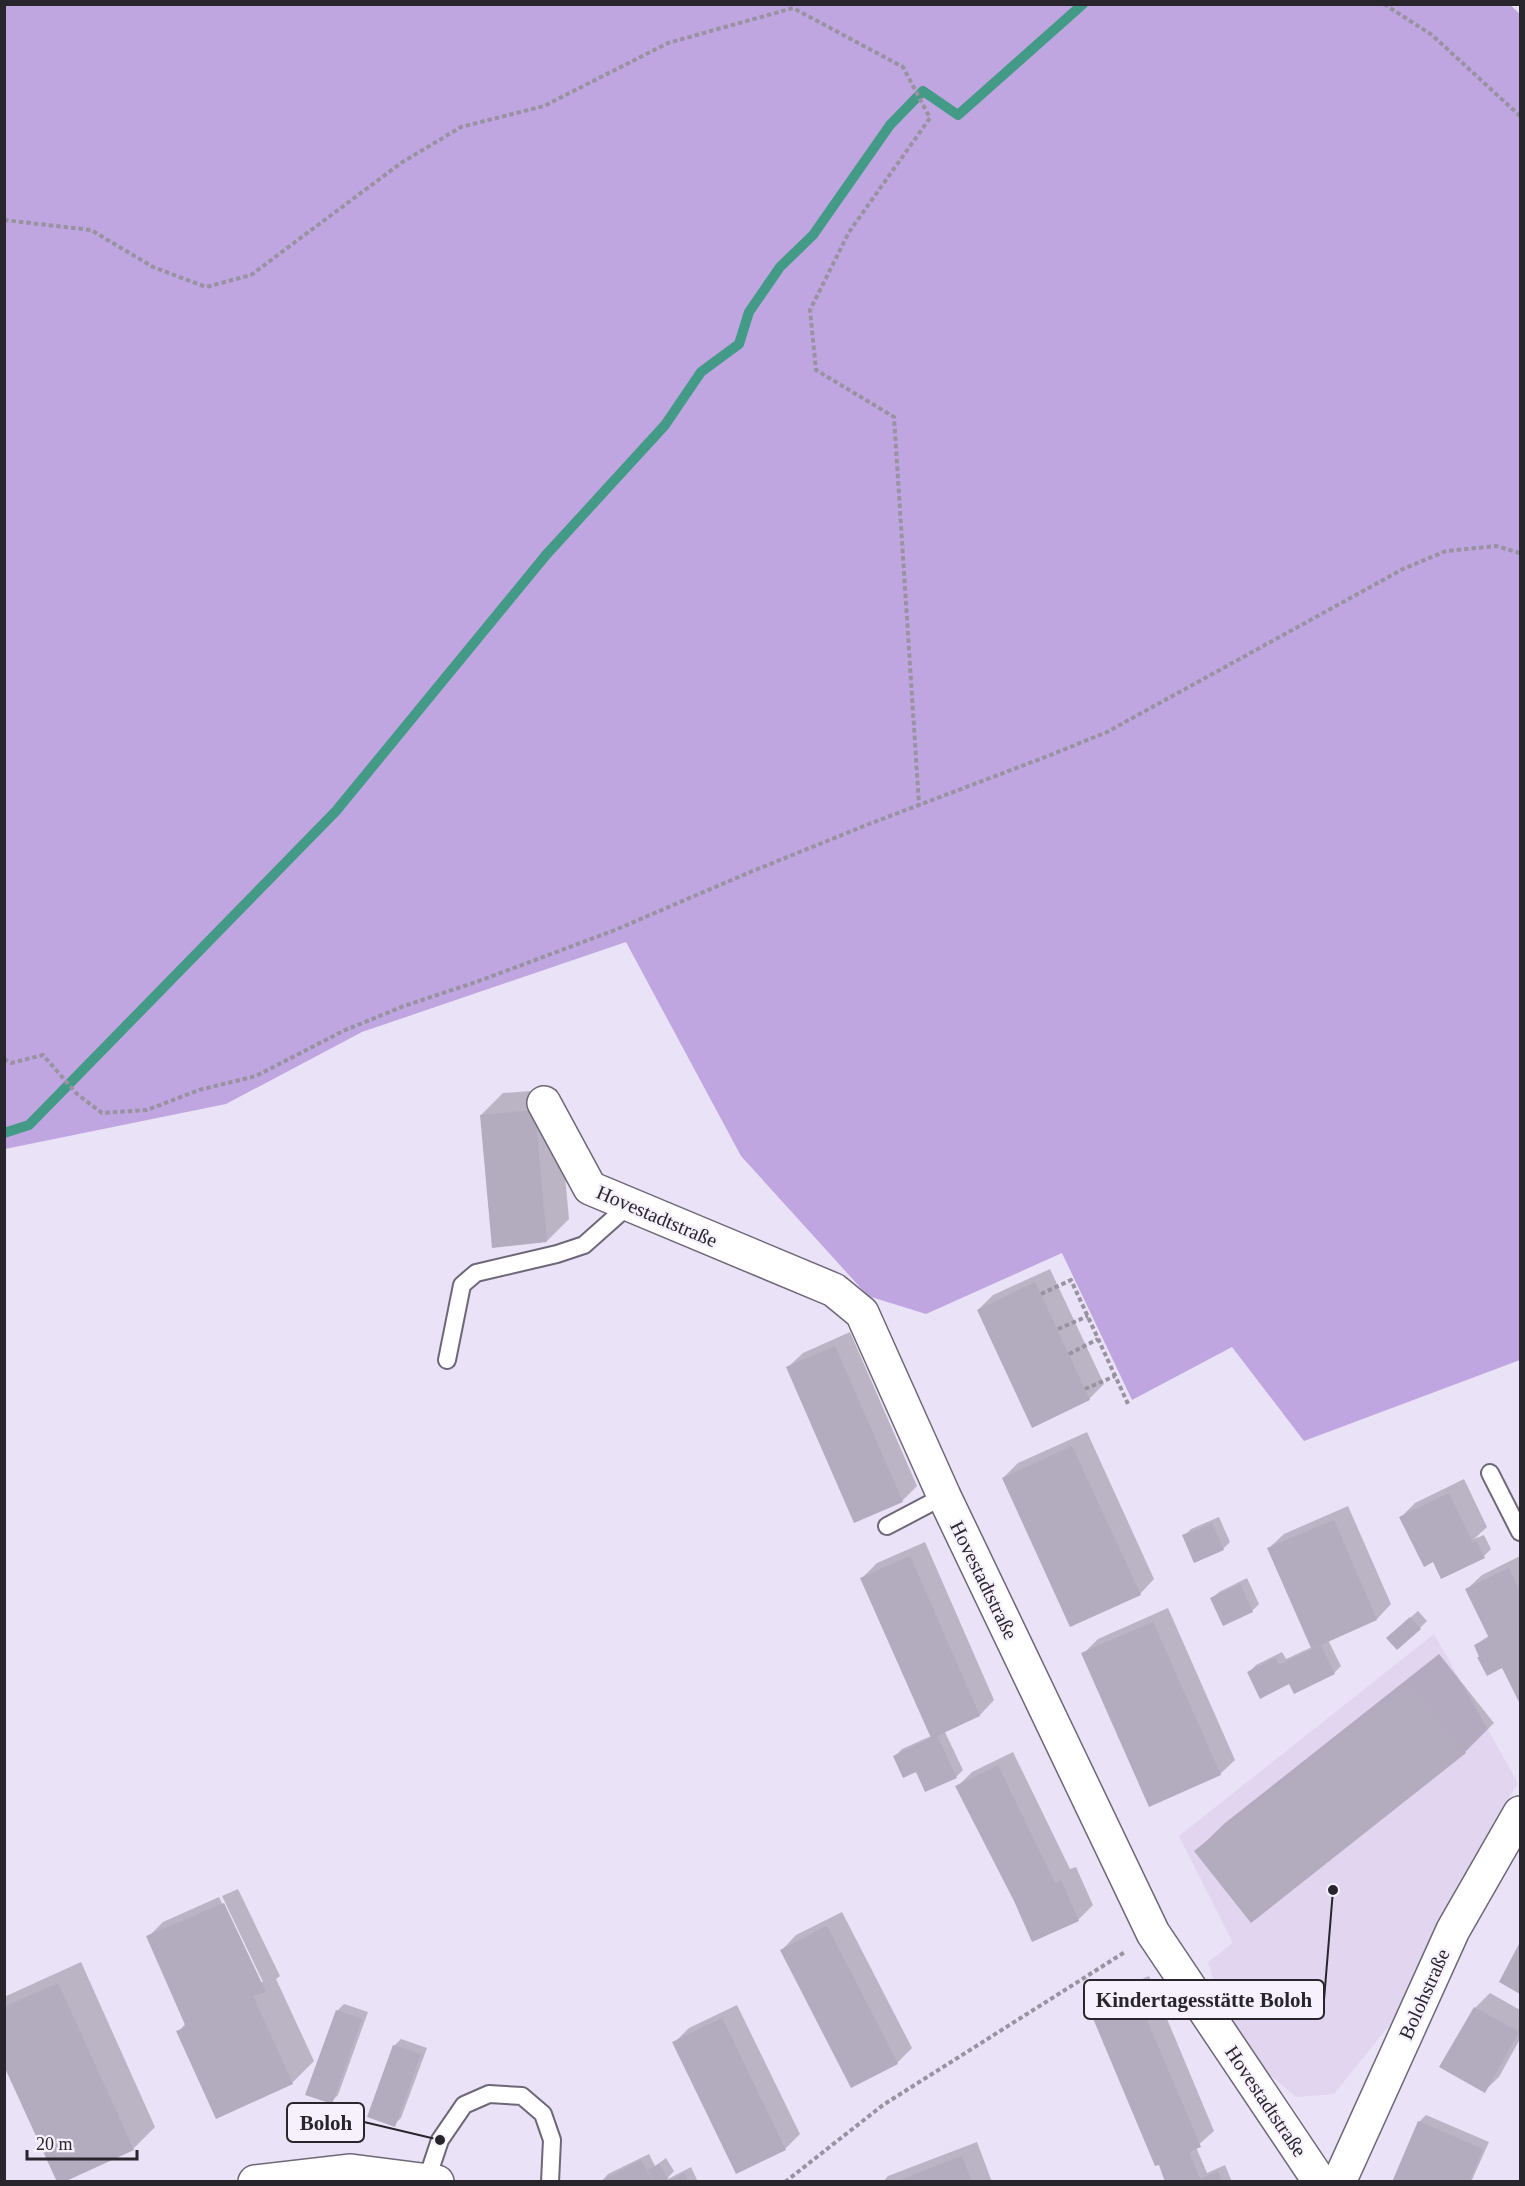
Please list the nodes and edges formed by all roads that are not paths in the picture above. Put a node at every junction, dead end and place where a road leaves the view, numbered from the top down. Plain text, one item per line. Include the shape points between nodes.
1 (544, 1103) dead end
2 (629, 1205) junction
3 (447, 1360) dead end
4 (1490, 1473) dead end
5 (944, 1496) junction
6 (887, 1526) dead end
7 (1521, 1532) edge
8 (1521, 1813) edge
9 (432, 2180) edge
10 (255, 2181) edge
11 (550, 2181) edge
12 (1320, 2181) edge
13 (1339, 2181) edge

1 - 2 street, Hovestadtstraße via 590,1188
2 - 3 lane via 584,1245 476,1273 462,1285
2 - 5 street, Hovestadtstraße via 834,1290 862,1313
4 - 7 lane
5 - 6 lane
5 - 12 street, Hovestadtstraße via 1153,1934
8 - 13 street, Bolohstraße via 1453,1930
9 - 10 street via 351,2171
9 - 11 lane via 440,2140 465,2105 489,2094 522,2096 543,2114 552,2140

